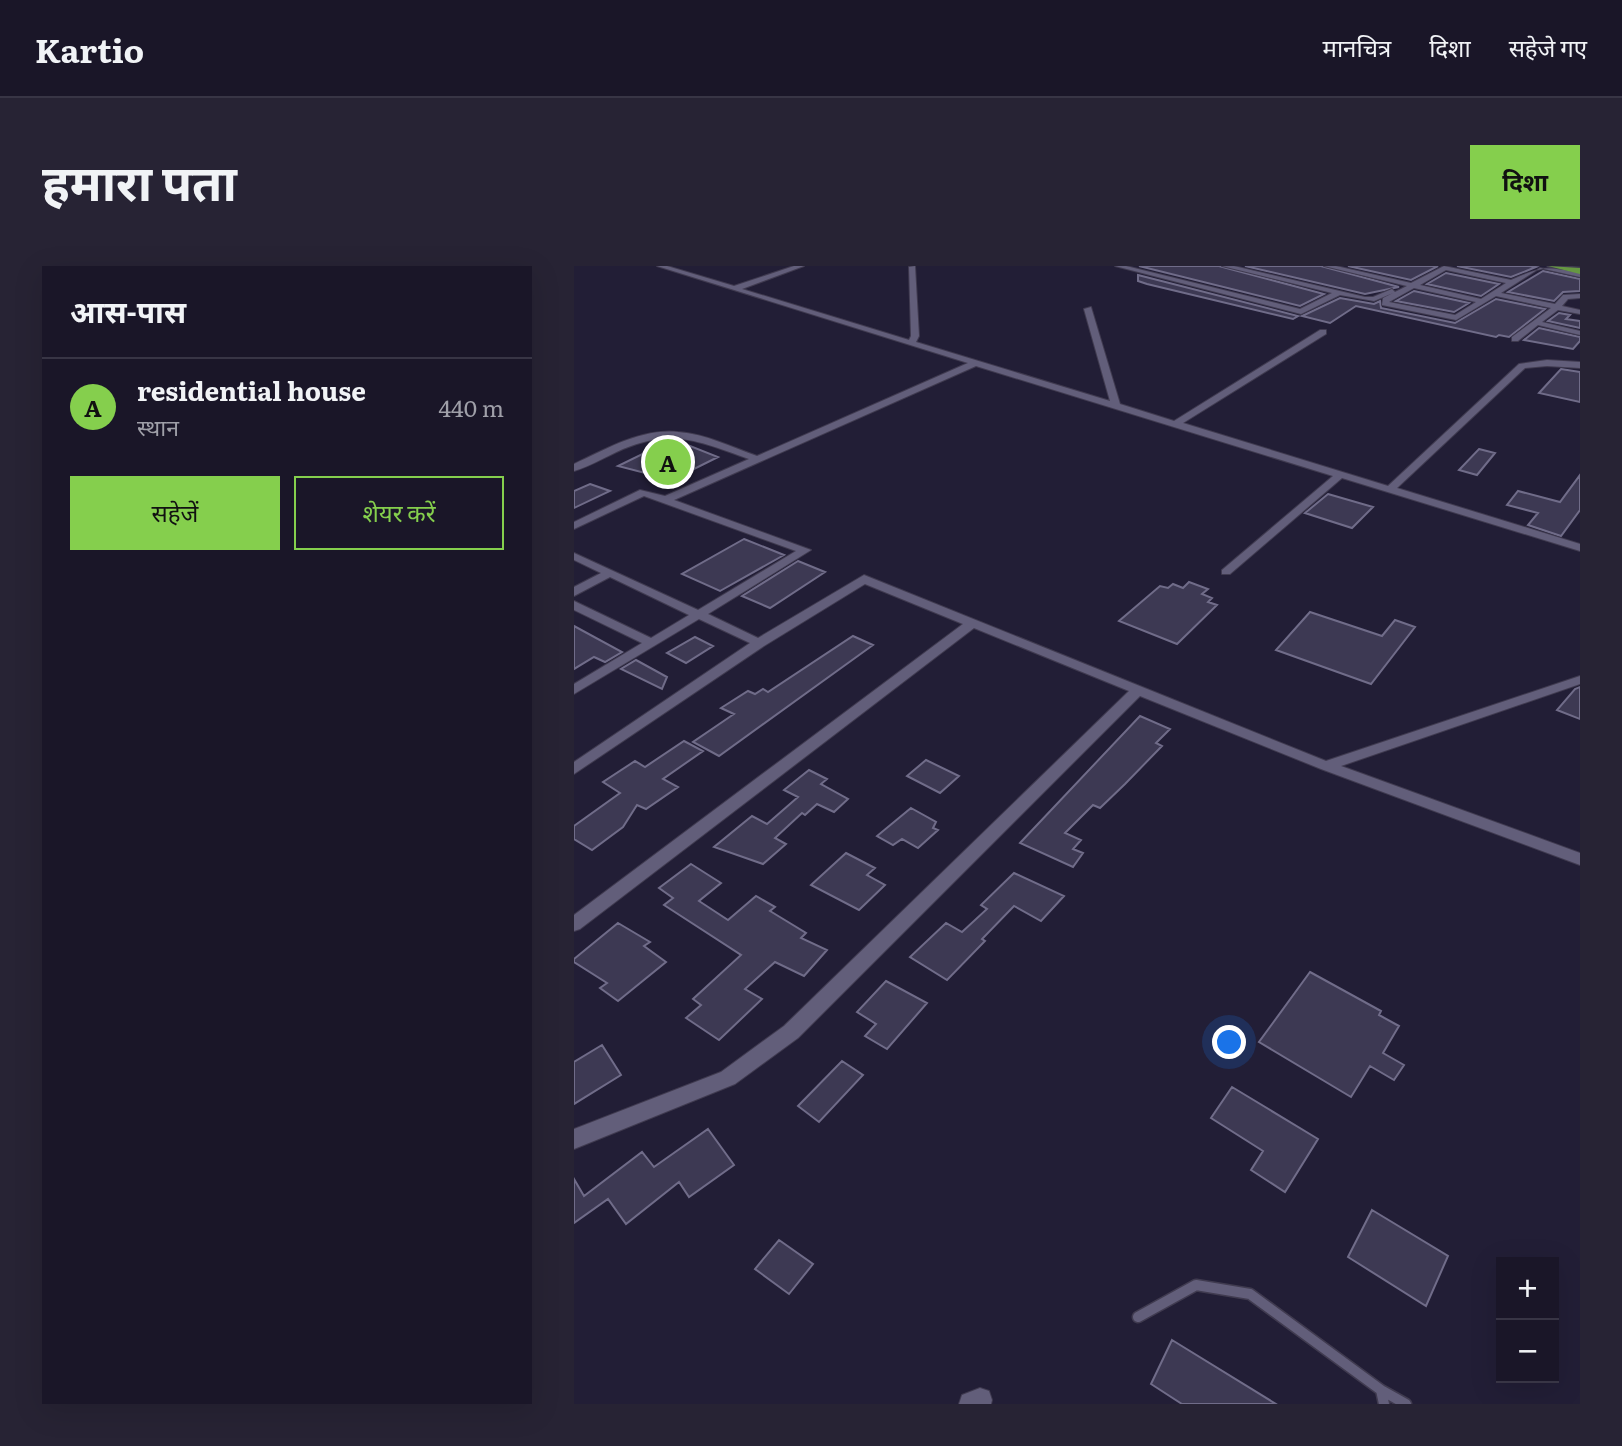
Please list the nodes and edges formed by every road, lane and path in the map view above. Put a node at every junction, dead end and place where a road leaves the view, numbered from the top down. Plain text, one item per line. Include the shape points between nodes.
1 (660, 266) edge
2 (801, 266) edge
3 (1118, 266) edge
4 (1225, 266) edge
5 (1327, 266) edge
6 (1540, 266) edge
7 (1553, 266) edge
8 (1571, 266) edge
9 (912, 267) edge
10 (1441, 267) edge
11 (1580, 271) edge
12 (1514, 283) junction
13 (1410, 285) junction
14 (734, 289) junction
15 (1339, 293) junction
16 (1496, 295) junction
17 (1580, 296) edge
18 (1483, 302) junction
19 (1558, 307) junction
20 (1088, 309) dead end
21 (1580, 313) edge
22 (1538, 323) junction
23 (1323, 332) dead end
24 (1580, 333) edge
25 (1515, 339) dead end
26 (911, 343) junction
27 (975, 363) junction
28 (1580, 365) edge
29 (1116, 406) junction
30 (1175, 424) junction
31 (757, 459) junction
32 (574, 468) edge
33 (1340, 475) junction
34 (1389, 490) junction
35 (665, 500) junction
36 (574, 526) edge
37 (1580, 548) edge
38 (574, 556) edge
39 (1226, 572) dead end
40 (609, 573) junction
41 (574, 592) edge
42 (574, 605) edge
43 (699, 614) junction
44 (972, 623) junction
45 (652, 643) junction
46 (759, 643) junction
47 (1580, 680) edge
48 (574, 690) edge
49 (1138, 690) junction
50 (1326, 766) junction
51 (574, 769) edge
52 (1580, 859) edge
53 (574, 924) edge
54 (574, 1139) edge
55 (1138, 1317) dead end
56 (1381, 1390) junction
57 (1384, 1404) edge
58 (1406, 1404) edge

1 - 14 street
2 - 14 street
3 - 15 street via 1301,313
4 - 15 street
5 - 13 street
6 - 11 street
6 - 12 street
7 - 11 highway
8 - 11 highway
9 - 26 street via 915,336
10 - 12 street
10 - 13 street
12 - 16 street
13 - 15 street via 1374,299
13 - 18 street
13 - 18 street via 1385,303 1454,319
14 - 26 street
16 - 18 street
16 - 19 street
17 - 19 street via 1569,296
19 - 21 street
19 - 22 street
20 - 29 street
22 - 24 street
22 - 25 street
23 - 30 street
26 - 27 street
27 - 29 street
27 - 31 street
28 - 34 street via 1522,366
29 - 30 street
30 - 33 street
31 - 32 street via 665,434
31 - 35 street
33 - 34 street
33 - 39 street
34 - 37 street
35 - 36 street via 644,492
35 - 43 street via 805,551
38 - 40 street
40 - 41 street
40 - 43 street
42 - 45 street
43 - 45 street
43 - 46 street
44 - 46 street via 864,579
44 - 49 street
44 - 53 street
45 - 48 street
46 - 51 street
47 - 50 street
49 - 50 street
49 - 54 street via 791,1032 728,1078
50 - 52 street
55 - 56 lane via 1196,1285 1250,1294
56 - 57 lane
56 - 58 lane

